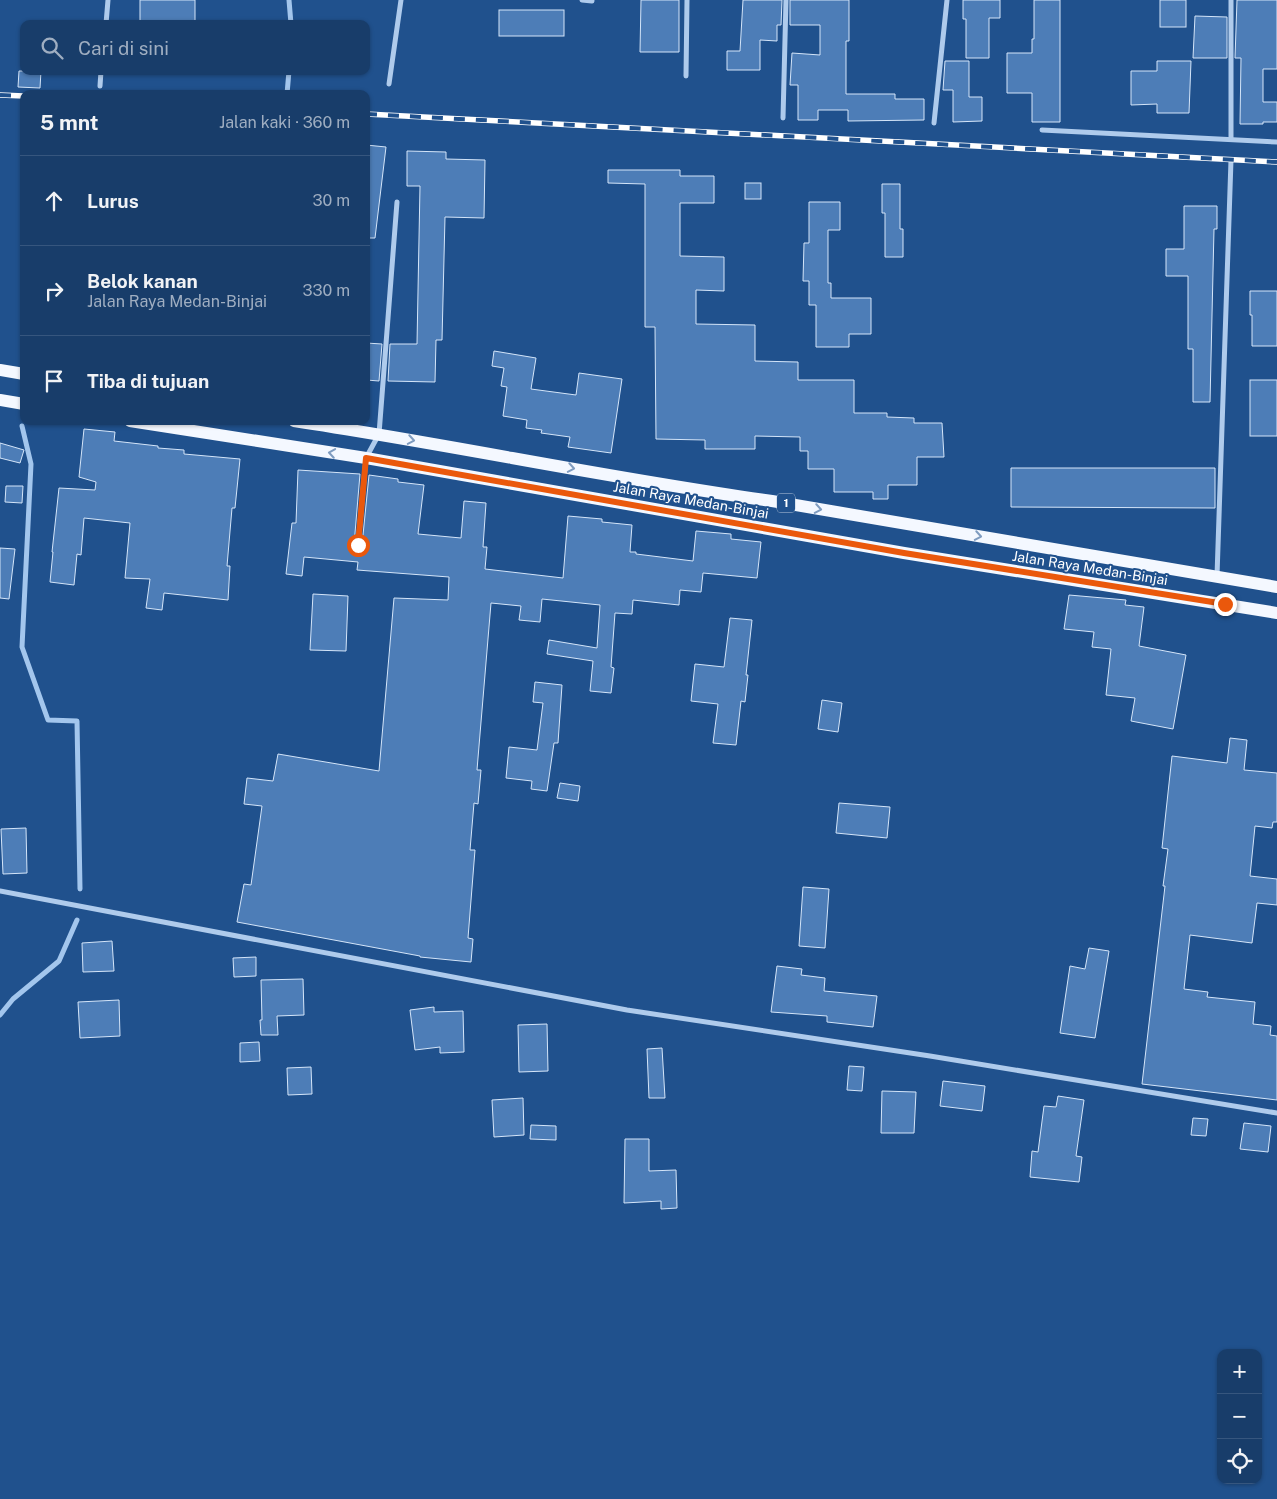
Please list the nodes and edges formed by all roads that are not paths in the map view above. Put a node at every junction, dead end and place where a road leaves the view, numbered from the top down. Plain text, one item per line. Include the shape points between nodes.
1 (108, 0) edge
2 (401, 0) edge
3 (582, 0) edge
4 (687, 0) edge
5 (786, 0) edge
6 (947, 0) edge
7 (1231, 0) edge
8 (592, 1) edge
9 (106, 20) edge
10 (101, 75) edge
11 (686, 76) dead end
12 (389, 84) dead end
13 (100, 86) dead end
14 (783, 118) dead end
15 (934, 123) dead end
16 (1042, 130) dead end
17 (1232, 139) junction
18 (1277, 142) edge
19 (1231, 160) dead end
20 (397, 202) dead end
21 (0, 370) edge
22 (20, 373) edge
23 (0, 400) edge
24 (20, 403) edge
25 (156, 425) edge
26 (320, 425) edge
27 (379, 434) junction
28 (366, 458) junction
29 (358, 545) dead end
30 (1217, 577) junction
31 (1277, 587) edge
32 (1277, 613) edge
33 (0, 891) edge
34 (1277, 1113) edge

1 - 9 street
2 - 12 street
3 - 8 street
4 - 11 street
5 - 14 street
6 - 15 street
7 - 17 street
10 - 13 street
16 - 17 street
17 - 18 street
19 - 30 street
20 - 27 street
21 - 22 main road
23 - 24 main road
28 -> 25 main road, Jalan Raya Medan-Binjai / 1
26 - 27 main road, Jalan Raya Medan-Binjai / 1
27 - 28 street
27 -> 30 main road, Jalan Raya Medan-Binjai / 1
28 - 29 street
28 - 32 main road, Jalan Raya Medan-Binjai / 1 via 904,553
30 - 31 main road, Jalan Raya Medan-Binjai / 1
33 - 34 street via 627,1010

